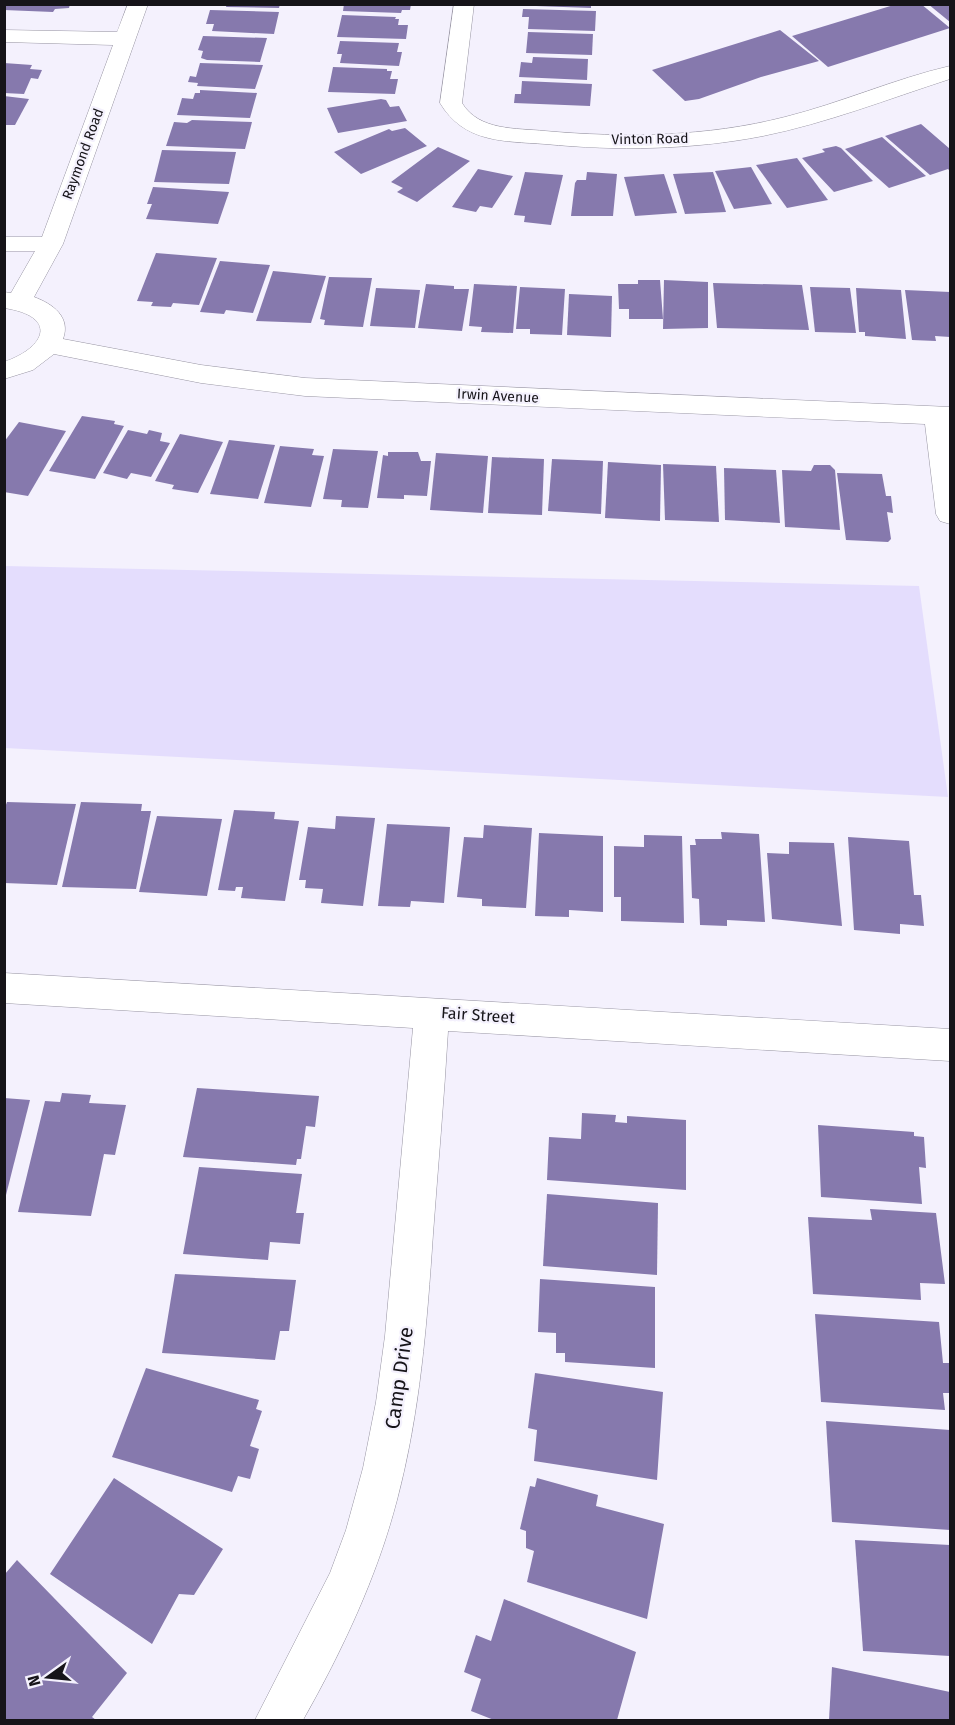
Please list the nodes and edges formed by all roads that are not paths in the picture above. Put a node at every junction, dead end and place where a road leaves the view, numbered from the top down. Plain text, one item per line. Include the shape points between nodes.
1 (138, 4) edge
2 (464, 4) edge
3 (4, 36) edge
4 (125, 39) junction
5 (951, 72) edge
6 (4, 244) edge
7 (51, 244) junction
8 (12, 300) edge
9 (49, 345) junction
10 (4, 371) edge
11 (944, 415) edge
12 (951, 514) edge
13 (4, 988) edge
14 (432, 1013) junction
15 (951, 1045) edge
16 (278, 1720) edge

1 - 4 street, Raymond Road
2 - 5 street, Vinton Road via 452,103 458,115 472,126 490,132 632,140 724,135 785,124
3 - 4 street
4 - 7 street, Raymond Road
6 - 7 street
7 - 8 street, Raymond Road
8 - 9 street via 32,303 45,311 54,333
9 - 10 street via 24,365
9 - 11 street, Irwin Avenue via 201,374 305,387
11 - 12 street
13 - 14 street, Fair Street
14 - 15 street, Fair Street
14 - 16 street, Camp Drive via 404,1359 393,1431 375,1503 347,1583 315,1655

